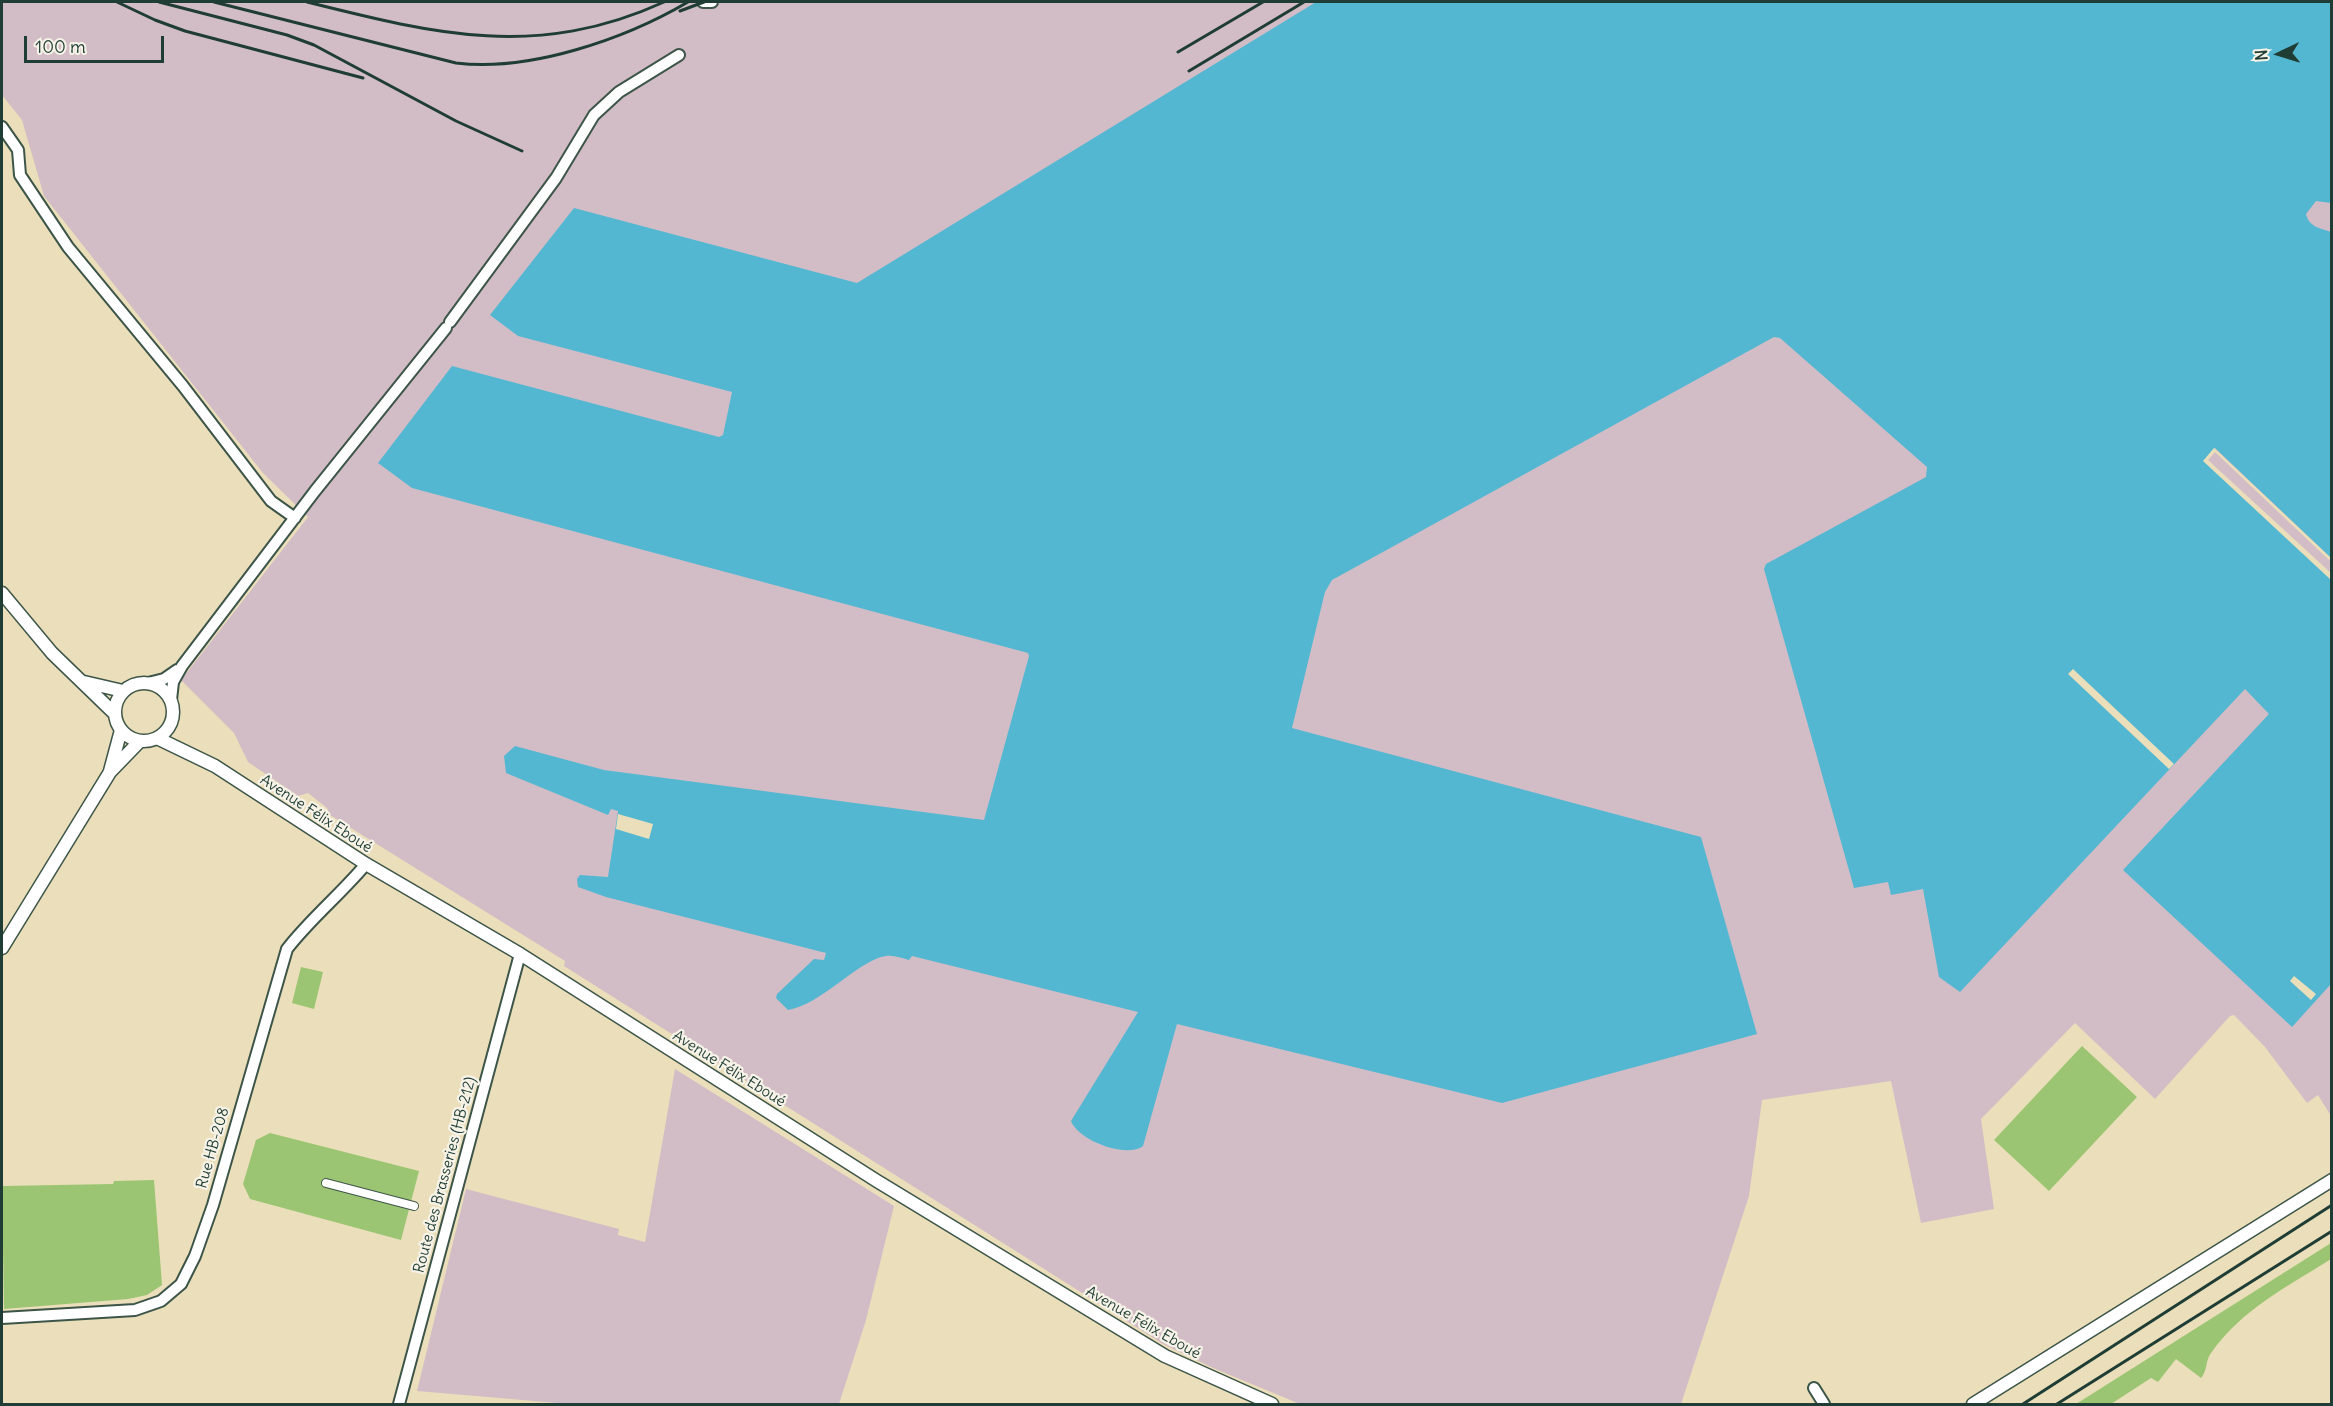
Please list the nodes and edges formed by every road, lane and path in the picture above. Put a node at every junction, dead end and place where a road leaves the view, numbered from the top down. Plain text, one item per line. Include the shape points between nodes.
1 (702, 2) edge
2 (712, 2) edge
3 (679, 55) dead end
4 (2, 127) edge
5 (295, 518) junction
6 (2, 593) edge
7 (182, 666) junction
8 (83, 682) junction
9 (148, 683) junction
10 (123, 691) junction
11 (171, 700) junction
12 (115, 714) junction
13 (171, 723) junction
14 (121, 730) junction
15 (157, 738) junction
16 (140, 741) junction
17 (192, 753) junction
18 (110, 772) junction
19 (366, 864) junction
20 (2, 948) edge
21 (520, 954) junction
22 (2331, 1180) edge
23 (326, 1183) dead end
24 (414, 1206) dead end
25 (2, 1318) edge
26 (1814, 1388) dead end
27 (1261, 1402) edge
28 (399, 1404) edge
29 (1272, 1404) edge
30 (1824, 1404) edge
31 (1973, 1404) edge

1 - 2 street
3 - 5 street via 619,92 594,115 556,178 448,325
4 - 5 street via 18,150 20,175 68,247 183,386 271,501
5 - 7 street
6 - 8 street via 52,653
7 - 9 street via 164,679
7 - 11 street via 173,682
8 - 10 street
8 - 12 street
9 - 10 street
9 - 11 street via 159,687
10 - 12 street
11 - 13 street
12 - 14 street
13 - 15 street
13 - 17 street
14 - 16 street
14 - 18 street
15 - 16 street
15 - 17 street
16 - 18 street
17 - 19 street, Avenue Félix Eboué
18 - 20 street
19 - 21 street, Avenue Félix Eboué
19 - 25 street, Rue HB-208 via 340,896 303,927 287,949 213,1205 181,1284 161,1301 135,1310
21 - 27 street, Avenue Félix Eboué via 877,1181 1165,1356
21 - 28 street, Route des Brasseries (HB-212)
22 - 31 street
23 - 24 street
26 - 30 street
27 - 29 street, Avenue Félix Eboué

